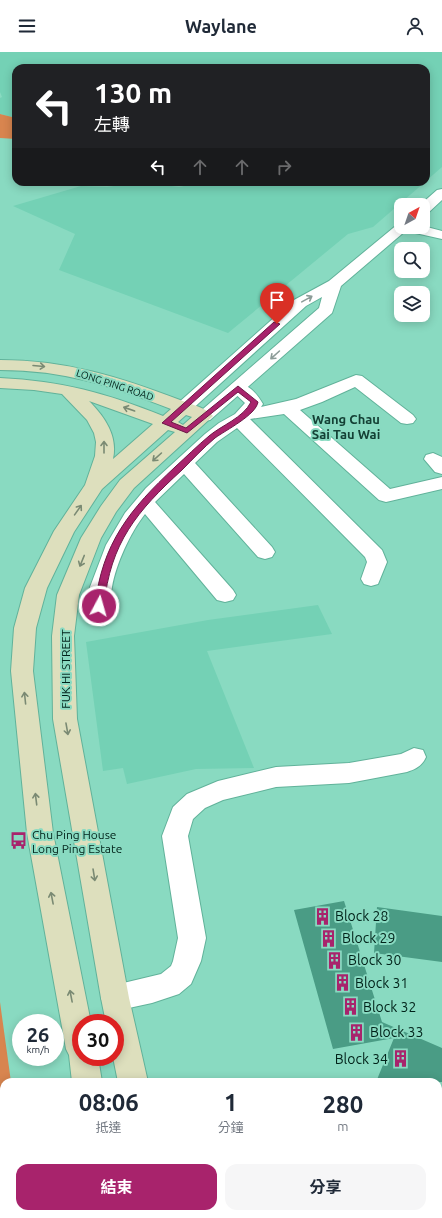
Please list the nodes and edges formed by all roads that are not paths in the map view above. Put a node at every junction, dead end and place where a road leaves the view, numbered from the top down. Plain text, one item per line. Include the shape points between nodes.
1 (442, 193) edge
2 (430, 204) edge
3 (430, 232) edge
4 (395, 234) edge
5 (442, 235) edge
6 (334, 284) junction
7 (0, 365) edge
8 (0, 383) edge
9 (238, 388) junction
10 (67, 390) junction
11 (183, 408) junction
12 (288, 408) junction
13 (204, 416) junction
14 (243, 416) junction
15 (407, 419) dead end
16 (166, 423) junction
17 (187, 431) junction
18 (184, 463) junction
19 (442, 483) edge
20 (96, 485) junction
21 (145, 502) junction
22 (265, 552) dead end
23 (370, 579) dead end
24 (224, 595) dead end
25 (99, 606) dead end
26 (414, 757) dead end
27 (115, 998) junction
28 (75, 1014) edge
29 (84, 1066) edge
30 (86, 1078) edge
31 (132, 1078) edge

1 - 2 street
3 - 5 street
4 - 6 street
6 -> 9 street, FUK HI STREET via 326,310
11 -> 6 street via 300,303
7 -> 11 main road, LONG PING ROAD via 54,367 82,372
8 - 10 main road, LONG PING ROAD
9 - 13 street, FUK HI STREET
9 - 14 street via 254,402
16 -> 10 main road, LONG PING ROAD
20 -> 10 main road via 105,452 104,437 89,410
11 - 13 main road, LONG PING ROAD
11 - 16 main road
12 - 14 street
12 - 15 street via 328,394 356,380
12 - 19 street via 386,496
13 - 17 main road, FUK HI STREET
14 - 18 street via 224,427
14 - 23 street via 242,422 375,555 377,562
16 - 17 main road, LONG PING ROAD
16 - 20 main road
17 -> 27 main road, FUK HI STREET via 128,484 108,510 91,538 68,595 63,636 65,719
18 - 21 street
18 - 22 street
28 -> 20 main road via 42,842 22,671 25,628 36,588 64,531
21 - 24 street
21 - 25 street via 132,517 116,544 101,587
26 - 27 street via 407,762 349,773 276,777 218,791 196,801 182,814 175,836 192,938 187,961 181,975 169,985
27 - 31 main road, FUK HI STREET
29 - 30 main road

